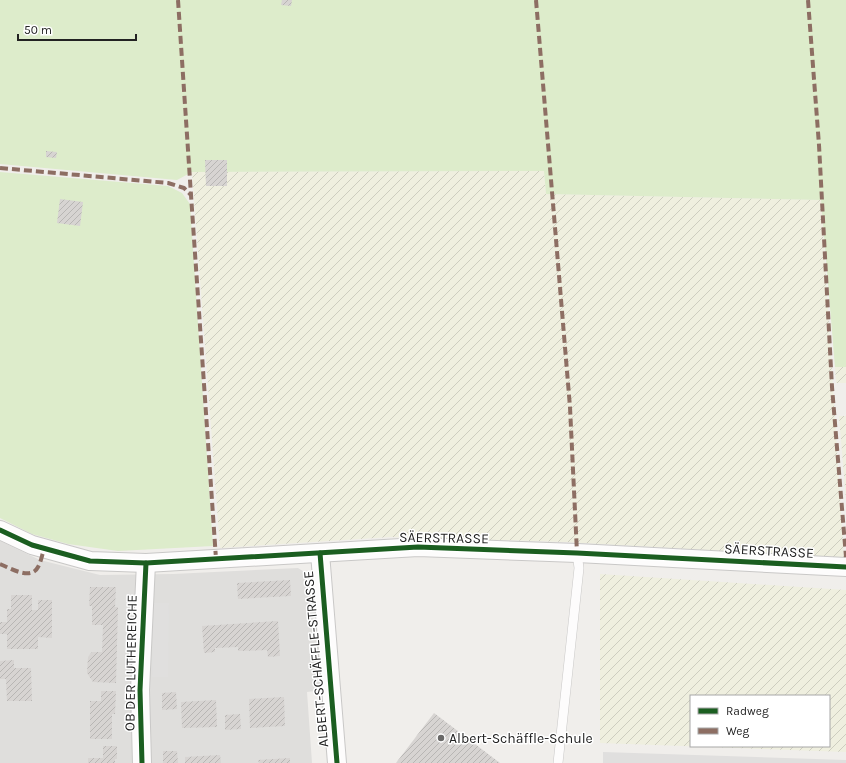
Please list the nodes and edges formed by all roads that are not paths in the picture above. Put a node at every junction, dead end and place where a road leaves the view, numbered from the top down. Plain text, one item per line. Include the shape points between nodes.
1 (0, 530) edge
2 (320, 553) junction
3 (578, 553) junction
4 (146, 563) junction
5 (846, 568) edge
6 (142, 763) edge
7 (337, 763) edge
8 (558, 763) edge

1 - 4 street, SÄERSTRASSE via 32,545 90,561
2 - 3 street, SÄERSTRASSE via 418,547
2 - 4 street, SÄERSTRASSE
2 - 7 street, ALBERT-SCHÄFFLE-STRASSE
3 - 5 street, SÄERSTRASSE
3 - 8 lane via 579,568
4 - 6 street, OB DER LUTHEREICHE via 140,690

